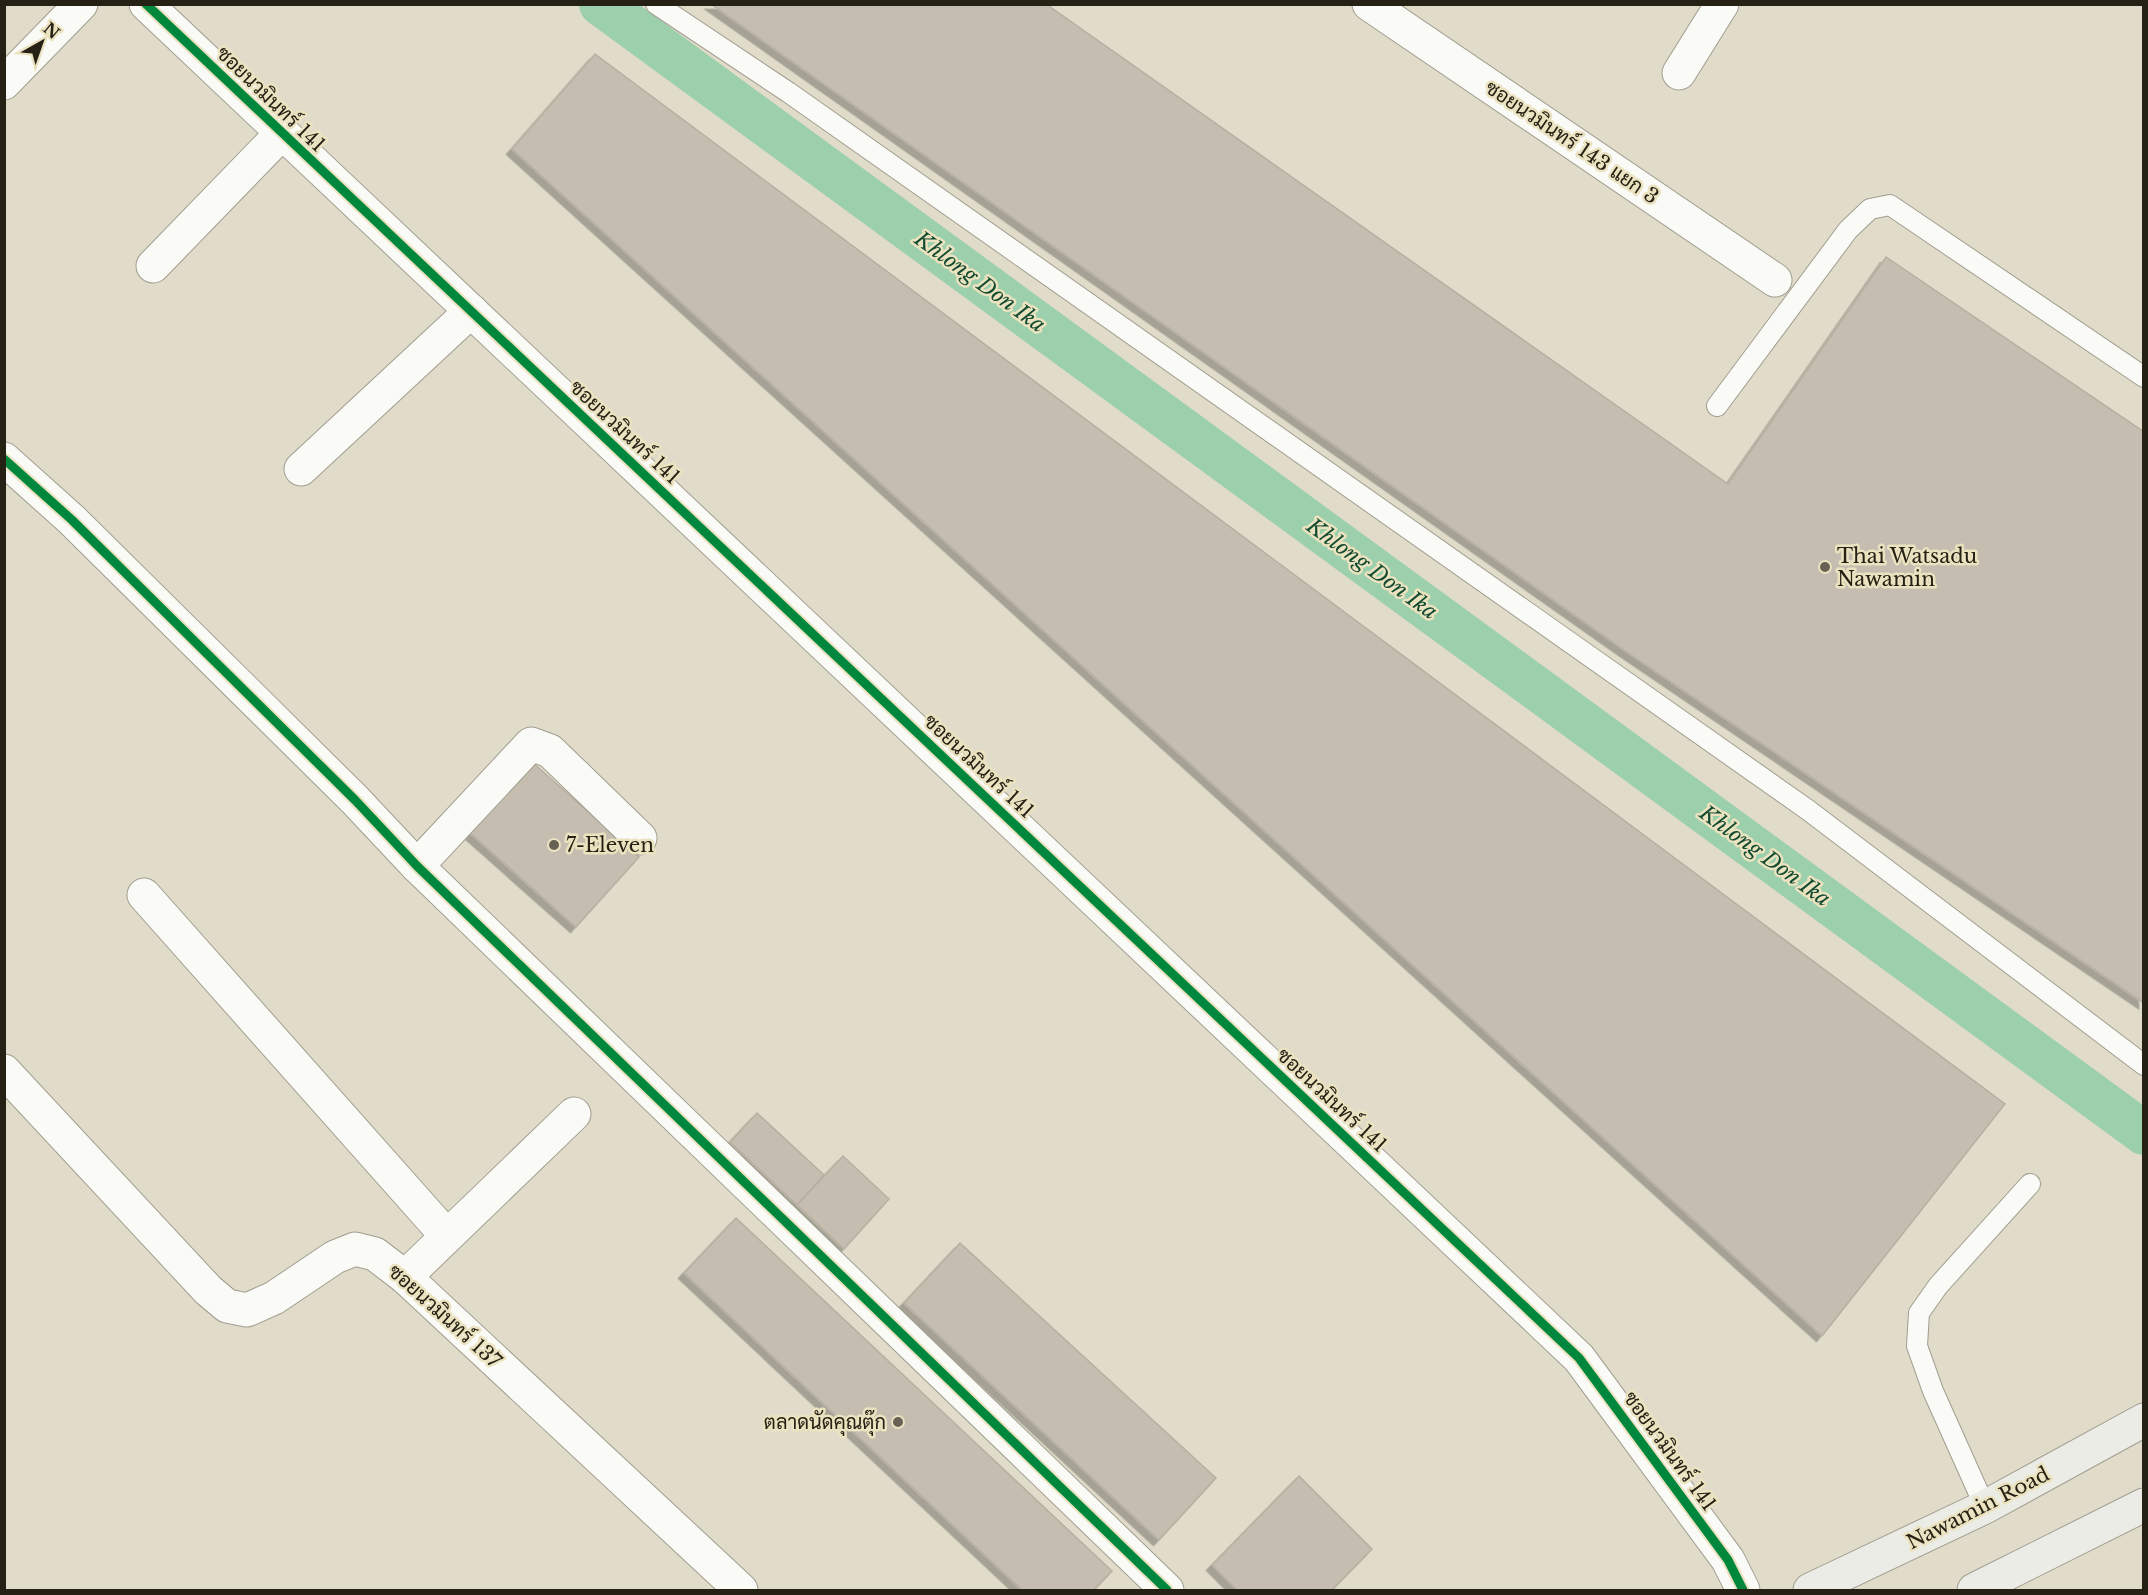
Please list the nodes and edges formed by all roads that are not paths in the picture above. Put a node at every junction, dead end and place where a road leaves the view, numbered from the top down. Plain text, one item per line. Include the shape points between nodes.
1 (81, 4) edge
2 (146, 4) edge
3 (656, 4) edge
4 (1369, 4) edge
5 (1722, 4) edge
6 (1679, 73) dead end
7 (4, 83) edge
8 (281, 134) junction
9 (153, 266) dead end
10 (1775, 280) dead end
11 (471, 311) junction
12 (2144, 377) edge
13 (1717, 405) dead end
14 (4, 459) edge
15 (301, 469) dead end
16 (640, 838) dead end
17 (417, 866) junction
18 (144, 895) dead end
19 (2144, 1065) edge
20 (4, 1071) edge
21 (574, 1114) dead end
22 (2030, 1184) dead end
23 (446, 1235) junction
24 (405, 1277) junction
25 (2144, 1420) edge
26 (2143, 1505) edge
27 (1985, 1507) junction
28 (741, 1590) edge
29 (1167, 1590) edge
30 (1743, 1590) edge
31 (1810, 1590) edge
32 (1974, 1590) edge

1 - 7 street
2 - 8 street, ซอยนวมินทร์ 141
3 - 19 lane via 1808,810
4 - 10 street, ซอยนวมินทร์ 143 แยก 3
5 - 6 street
8 - 9 street
8 - 11 street, ซอยนวมินทร์ 141
11 - 15 street
11 - 30 street, ซอยนวมินทร์ 141 via 1579,1358 1728,1560
12 - 13 lane via 1890,205 1870,209 1848,230
14 - 17 street via 72,520
16 - 17 street via 550,751 531,744
17 - 29 street
18 - 23 street
20 - 24 street, ซอยนวมินทร์ 137 via 227,1306 247,1310 274,1298 334,1257 355,1249 375,1254
21 - 23 street
22 - 27 lane via 1938,1286 1919,1313 1917,1346
23 - 24 street
24 - 28 street, ซอยนวมินทร์ 137
25 - 27 main road, Nawamin Road
26 - 32 main road
27 - 31 main road, Nawamin Road

